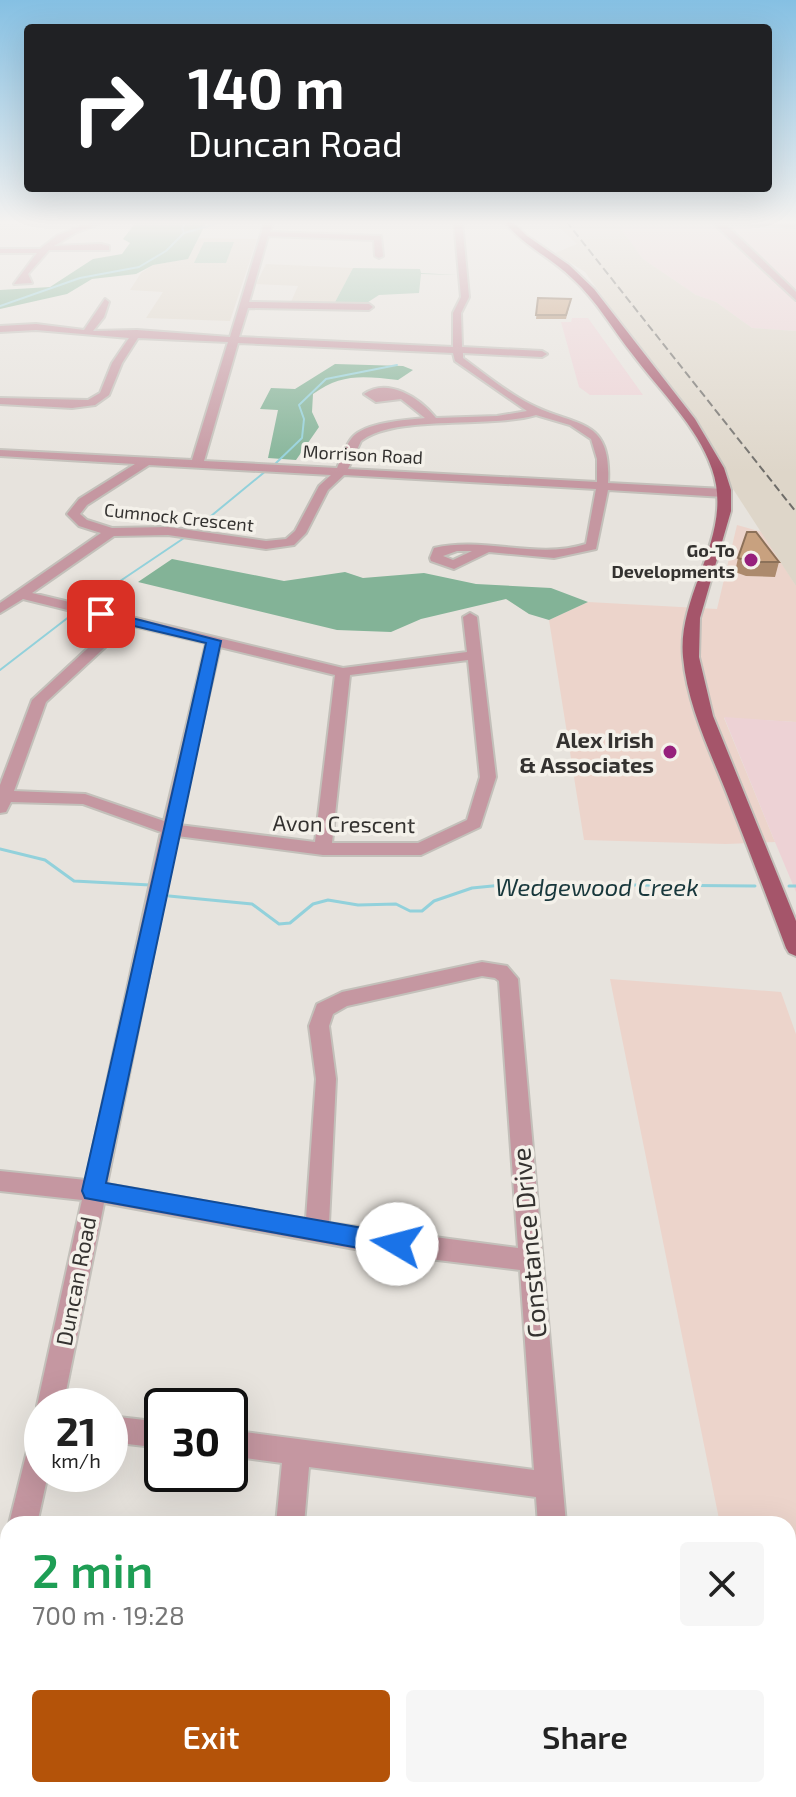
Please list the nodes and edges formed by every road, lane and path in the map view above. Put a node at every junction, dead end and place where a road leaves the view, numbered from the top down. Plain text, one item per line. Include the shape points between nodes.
1 (104, 305) edge
2 (246, 305) joint
3 (461, 305) edge
4 (589, 305) edge
5 (599, 305) edge
6 (369, 307) dead end
7 (0, 329) edge
8 (86, 333) junction
9 (137, 333) junction
10 (236, 339) junction
11 (456, 350) junction
12 (542, 354) dead end
13 (401, 396) dead end
14 (0, 401) edge
15 (537, 411) junction
16 (431, 419) junction
17 (0, 453) edge
18 (120, 460) junction
19 (148, 461) junction
20 (197, 464) junction
21 (341, 472) junction
22 (123, 473) junction
23 (603, 487) junction
24 (717, 493) junction
25 (111, 532) junction
26 (485, 549) dead end
27 (19, 594) junction
28 (0, 609) edge
29 (470, 617) dead end
30 (126, 620) junction
31 (214, 641) junction
32 (476, 655) junction
33 (343, 672) junction
34 (3, 802) edge
35 (170, 829) junction
36 (323, 849) junction
37 (796, 948) edge
38 (0, 1181) edge
39 (93, 1191) junction
40 (317, 1232) junction
41 (529, 1260) junction
42 (54, 1388) edge
43 (248, 1445) edge
44 (297, 1451) junction
45 (549, 1485) junction
46 (31, 1492) edge
47 (25, 1516) edge
48 (291, 1516) edge
49 (551, 1516) edge

1 - 8 street
2 - 6 street
2 - 10 street
3 - 11 street
4 - 24 main road via 686,436
5 - 24 main road via 706,446 718,466
7 - 8 street
8 - 9 street
9 - 10 street
9 - 14 street via 100,398 72,405
10 - 11 street
10 - 20 street
11 - 12 street
11 - 15 street via 462,361
13 - 16 street via 424,406
15 - 16 street via 520,417
15 - 23 street via 595,436
16 - 21 street via 364,433
17 - 18 street, Morrison Road
18 - 19 street, Morrison Road
18 - 22 street
19 - 20 street, Morrison Road
19 - 22 street, Cumnock Crescent
20 - 21 street, Morrison Road
21 - 23 street, Morrison Road
21 - 25 street, Cumnock Crescent via 323,488 290,542 266,545 168,531
22 - 25 street, Cumnock Crescent via 73,514
23 - 24 street, Morrison Road
23 - 26 street via 592,546 555,555
24 - 37 main road via 722,531 690,638 693,664 707,721
25 - 27 street
27 - 28 street
27 - 30 street
29 - 32 street, Avon Crescent
30 - 31 street
30 - 34 street via 39,700
31 - 33 street
31 - 35 street, Duncan Road
32 - 33 street
32 - 36 street, Avon Crescent via 488,777 474,823 421,849
33 - 36 street
34 - 35 street, Avon Crescent via 85,799
35 - 36 street, Avon Crescent
35 - 39 street, Duncan Road
38 - 39 street
39 - 40 street
39 - 42 street, Duncan Road
40 - 41 street
40 - 41 street, Constance Drive via 326,1079 319,1026 324,1009 342,1000 495,970 508,979
41 - 45 street, Constance Drive
43 - 44 street
44 - 45 street
44 - 48 street
45 - 49 street, Constance Drive
46 - 47 street

